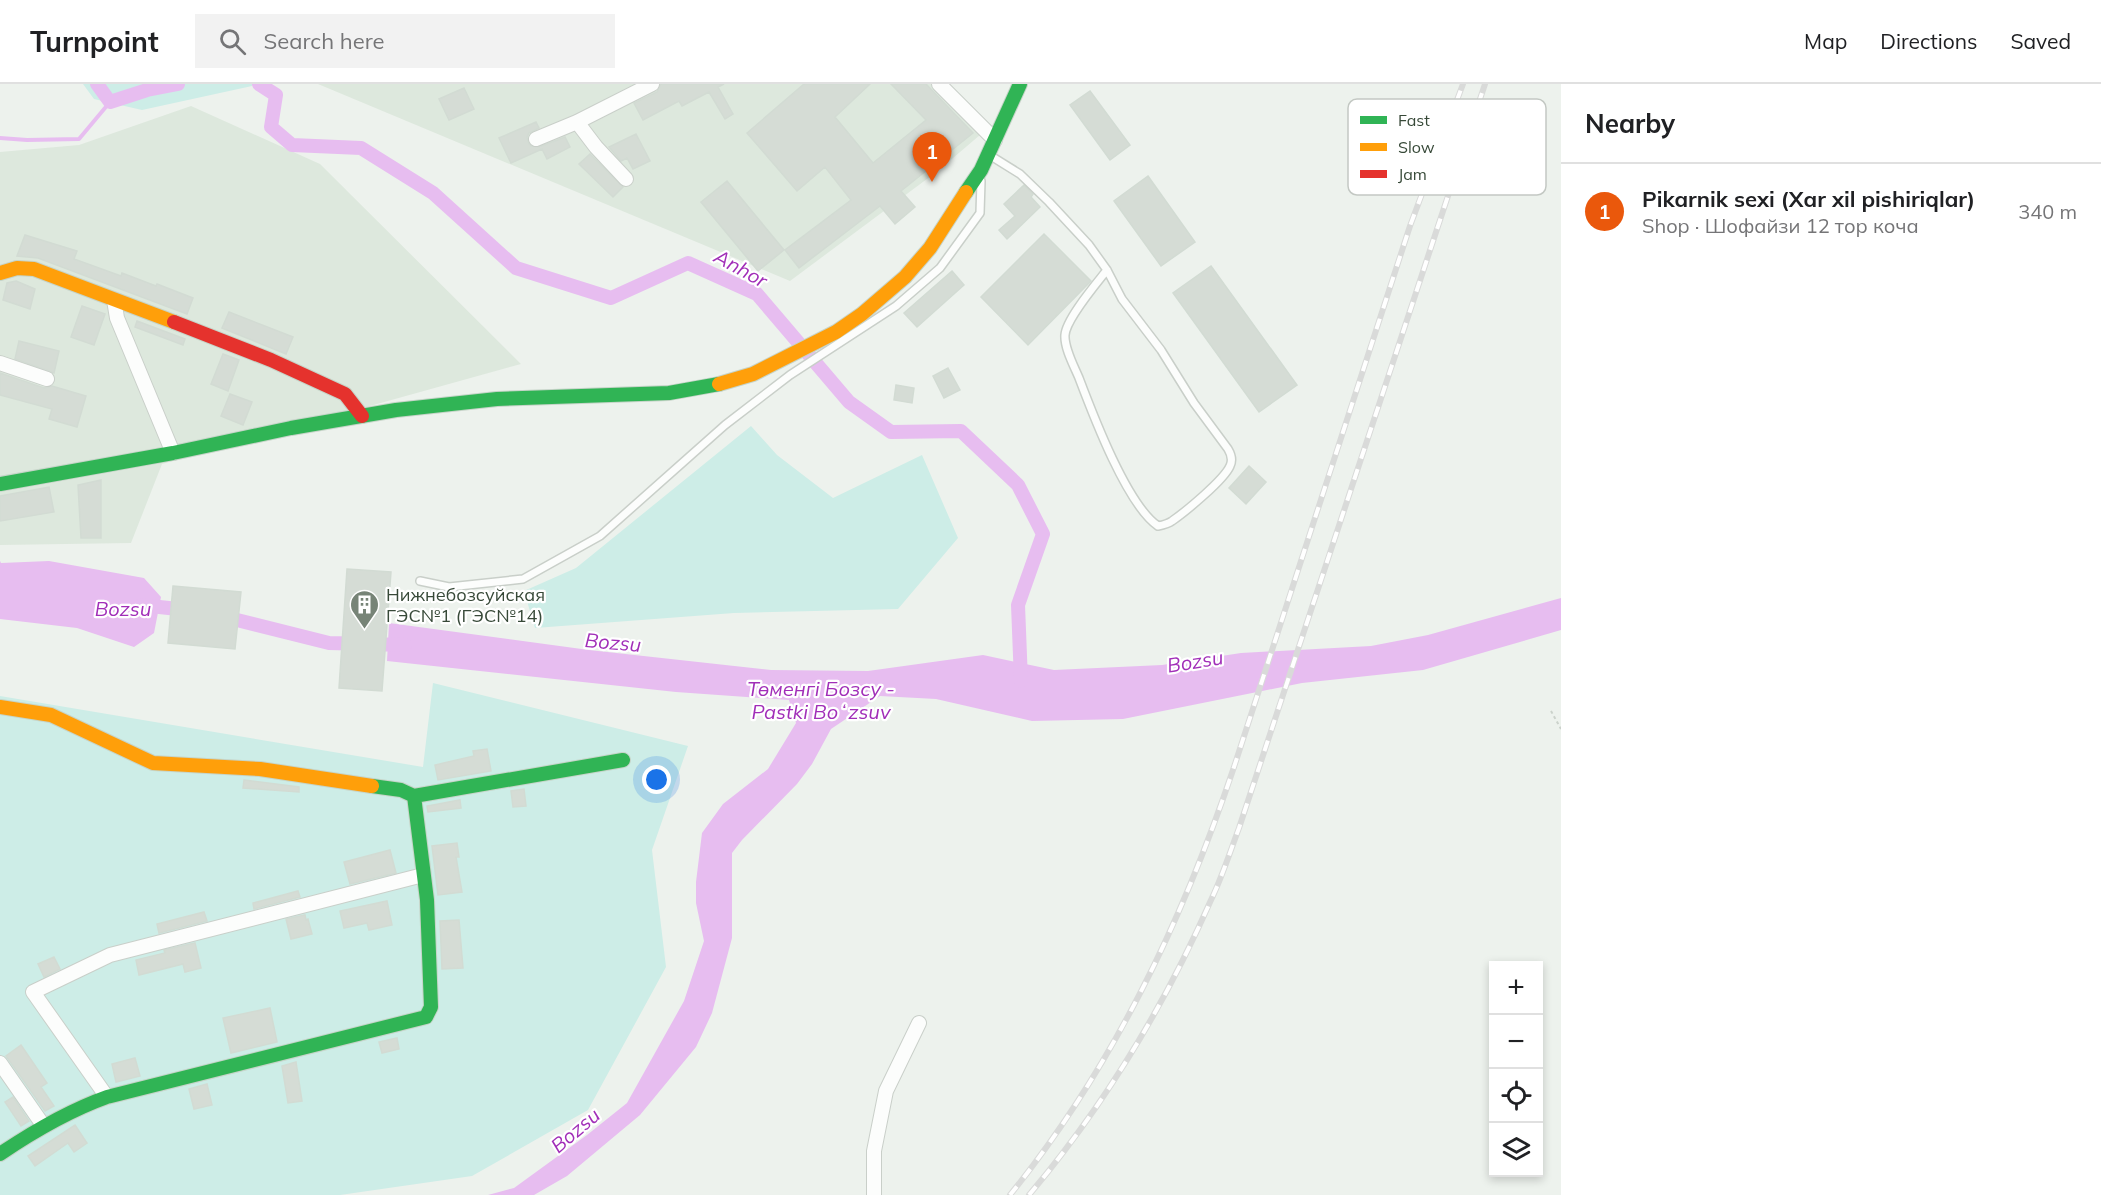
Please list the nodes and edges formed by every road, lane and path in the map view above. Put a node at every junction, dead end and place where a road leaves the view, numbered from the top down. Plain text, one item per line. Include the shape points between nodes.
1 (651, 84) edge
2 (939, 84) edge
3 (1020, 84) edge
4 (577, 122) junction
5 (536, 139) dead end
6 (995, 140) junction
7 (988, 155) junction
8 (981, 170) junction
9 (626, 178) dead end
10 (1107, 270) junction
11 (0, 273) edge
12 (114, 300) junction
13 (840, 336) junction
14 (0, 363) edge
15 (47, 379) dead end
16 (362, 416) junction
17 (173, 453) junction
18 (0, 484) edge
19 (420, 581) dead end
20 (0, 707) edge
21 (1551, 711) dead end
22 (1561, 729) edge
23 (622, 760) dead end
24 (414, 796) junction
25 (423, 875) junction
26 (919, 1023) dead end
27 (0, 1063) edge
28 (106, 1097) junction
29 (43, 1125) junction
30 (0, 1154) edge
31 (874, 1195) edge

1 - 4 street
2 - 6 street
3 - 6 street
4 - 5 street
4 - 9 street
6 - 7 street
7 - 8 street
7 - 10 lane via 1020,174 1049,202
8 - 13 street via 930,248 905,277
8 - 13 lane via 980,213 940,268 896,306
10 - 10 lane via 1122,299 1231,456 1232,465 1225,474 1184,512 1158,526 1149,519 1118,469 1065,336 1070,320
11 - 12 street via 15,268 34,269
12 - 16 street via 232,344 345,394
12 - 17 street via 117,318
13 - 16 street via 733,381 695,390 497,399
13 - 19 lane via 725,425 600,536 523,579 449,587
14 - 15 street
16 - 17 street
17 - 18 street
20 - 24 street via 51,715 153,764 260,769 401,790
21 - 22 path
23 - 24 street
24 - 25 street
25 - 28 street via 428,900 431,1006 426,1017
25 - 28 street via 110,955 33,992
26 - 31 street via 886,1091 874,1151
27 - 29 street
28 - 29 street
29 - 30 street

